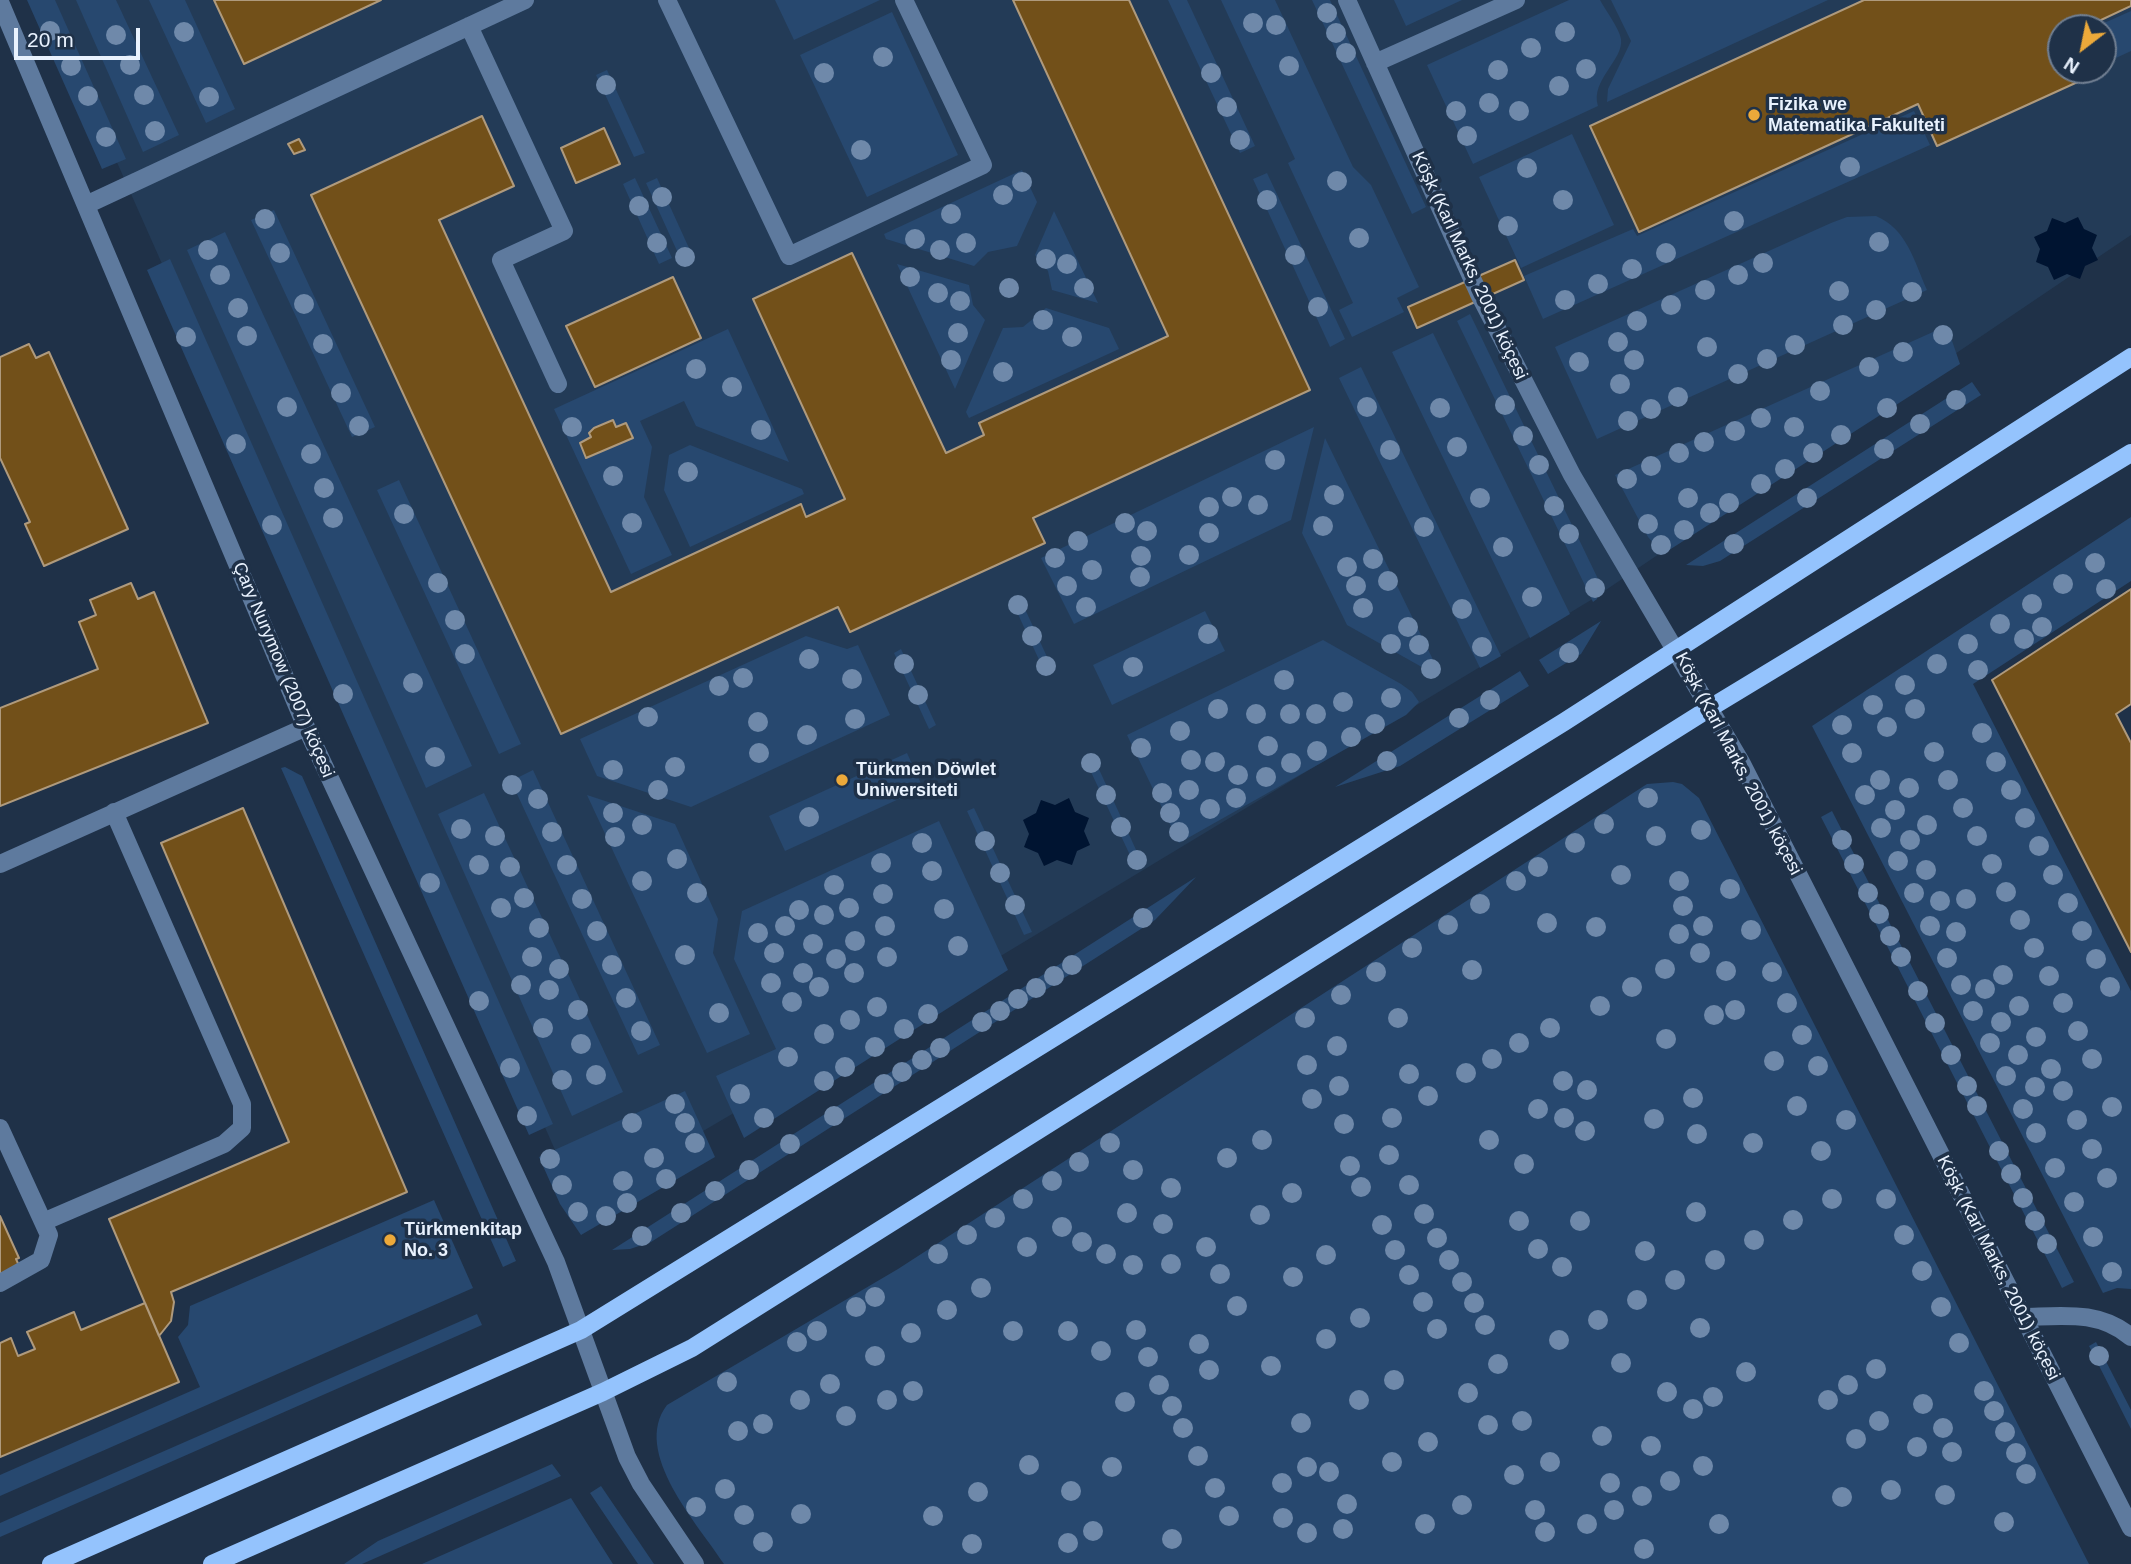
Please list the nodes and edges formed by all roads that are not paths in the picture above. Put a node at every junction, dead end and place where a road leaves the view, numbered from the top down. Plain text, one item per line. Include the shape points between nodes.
1 (525, 0) edge
2 (667, 0) edge
3 (904, 0) edge
4 (1347, 0) edge
5 (1516, 0) edge
6 (0, 2) edge
7 (469, 26) junction
8 (1375, 63) junction
9 (86, 205) junction
10 (2131, 357) edge
11 (558, 384) dead end
12 (2131, 453) edge
13 (1677, 649) junction
14 (1710, 708) junction
15 (306, 727) junction
16 (114, 813) junction
17 (0, 864) edge
18 (0, 1128) edge
19 (43, 1223) junction
20 (0, 1283) edge
21 (2024, 1318) junction
22 (581, 1330) junction
23 (2131, 1336) edge
24 (603, 1392) junction
25 (2125, 1501) edge
26 (2131, 1528) edge
27 (51, 1564) edge
28 (212, 1564) edge
29 (695, 1564) edge

1 - 7 street
2 - 3 street via 789,256 983,165
4 - 8 street, Köşk (Karl Marks, 2001) köçesi
5 - 8 street
6 - 9 street, Çary Nurymow (2007) köçesi
7 - 9 street
7 - 11 street via 564,230 501,260
8 - 13 street, Köşk (Karl Marks, 2001) köçesi via 1479,294 1572,475
9 - 15 street, Çary Nurymow (2007) köçesi
10 - 13 main road
12 - 14 main road
13 - 14 street, Köşk (Karl Marks, 2001) köçesi
13 - 22 main road
14 - 21 street, Köşk (Karl Marks, 2001) köçesi
14 - 24 main road via 692,1348
15 - 16 street
15 - 22 street, Çary Nurymow (2007) köçesi via 556,1262
16 - 17 street
16 - 19 street via 242,1104 243,1128 224,1144
18 - 19 street
19 - 20 street via 49,1235 41,1260
21 - 23 street via 2088,1315
21 - 25 street, Köşk (Karl Marks, 2001) köçesi
22 - 24 street, Çary Nurymow (2007) köçesi
22 - 27 main road
24 - 28 main road
24 - 29 street via 640,1484
25 - 26 street, Köşk (Karl Marks, 2001) köçesi

